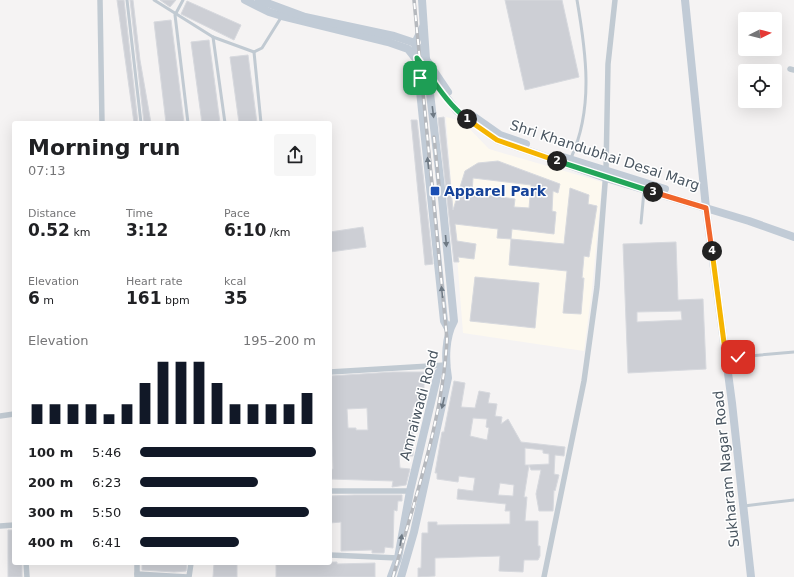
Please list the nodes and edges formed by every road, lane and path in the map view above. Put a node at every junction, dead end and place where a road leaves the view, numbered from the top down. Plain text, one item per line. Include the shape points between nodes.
1 (100, 0) edge
2 (127, 0) edge
3 (154, 0) edge
4 (182, 0) edge
5 (246, 0) edge
6 (259, 0) edge
7 (422, 0) edge
8 (577, 0) edge
9 (615, 0) edge
10 (686, 0) edge
11 (175, 15) junction
12 (282, 16) junction
13 (424, 26) junction
14 (213, 37) junction
15 (383, 37) junction
16 (415, 44) junction
17 (254, 52) junction
18 (417, 58) junction
19 (426, 58) junction
20 (428, 73) junction
21 (102, 121) edge
22 (140, 121) edge
23 (188, 121) edge
24 (225, 121) edge
25 (262, 121) edge
26 (571, 160) junction
27 (606, 174) junction
28 (644, 186) junction
29 (706, 205) junction
30 (641, 223) dead end
31 (794, 232) edge
32 (794, 237) edge
33 (449, 330) junction
34 (794, 352) edge
35 (726, 358) junction
36 (446, 365) junction
37 (332, 372) edge
38 (12, 414) edge
39 (0, 416) edge
40 (332, 491) edge
41 (410, 491) junction
42 (794, 500) edge
43 (743, 506) junction
44 (12, 525) edge
45 (0, 526) edge
46 (332, 555) edge
47 (398, 558) junction
48 (26, 565) edge
49 (137, 565) edge
50 (191, 565) edge
51 (137, 576) edge
52 (178, 576) edge
53 (27, 577) edge
54 (188, 577) edge
55 (391, 577) edge
56 (401, 577) edge
57 (544, 577) edge
58 (752, 577) edge

1 - 21 street
2 - 22 lane
3 - 11 lane
4 - 11 lane
5 - 12 main road, Shri Khandubhai Desai Marg
6 - 15 main road, Shri Khandubhai Desai Marg via 305,17
7 - 13 main road, Amraiwadi Road
8 - 26 lane via 584,48 586,100 581,132
9 - 27 street via 608,64
10 - 29 main road, Sukharam Nagar Road
11 - 14 lane
11 - 23 lane
12 - 15 main road, Shri Khandubhai Desai Marg
12 - 17 lane via 262,48
13 - 16 main road
13 - 19 main road, Amraiwadi Road
14 - 17 lane
14 - 24 lane
15 - 16 main road, Shri Khandubhai Desai Marg
15 - 18 main road, Shri Khandubhai Desai Marg via 408,49
16 - 18 main road
16 - 19 main road, Shri Khandubhai Desai Marg
17 - 25 lane
18 - 20 main road, Shri Khandubhai Desai Marg
33 -> 18 main road via 444,321
19 - 20 main road, Amraiwadi Road
19 - 26 main road, Shri Khandubhai Desai Marg via 437,78 460,107 500,135
20 - 27 main road, Shri Khandubhai Desai Marg via 456,111 497,140
20 -> 33 main road, Amraiwadi Road via 454,320
26 - 27 main road, Shri Khandubhai Desai Marg
27 - 28 main road, Shri Khandubhai Desai Marg
27 - 57 street via 597,287 584,381
28 - 29 main road, Shri Khandubhai Desai Marg
28 - 30 lane
29 - 31 main road, Shri Khandubhai Desai Marg
29 - 32 main road, Shri Khandubhai Desai Marg
29 - 35 main road, Sukharam Nagar Road
33 - 36 main road, Amraiwadi Road
34 - 35 lane
35 - 43 main road, Sukharam Nagar Road
36 - 37 street
36 - 41 main road, Amraiwadi Road via 438,373
36 -> 56 main road via 448,378 414,532
38 - 39 street
40 - 41 street
47 -> 41 main road, Amraiwadi Road
42 - 43 lane
43 - 58 main road, Sukharam Nagar Road
44 - 45 street
46 - 47 street
47 - 55 main road, Amraiwadi Road
48 - 53 street
49 - 51 street
50 - 54 street
51 - 52 street
52 - 54 street

